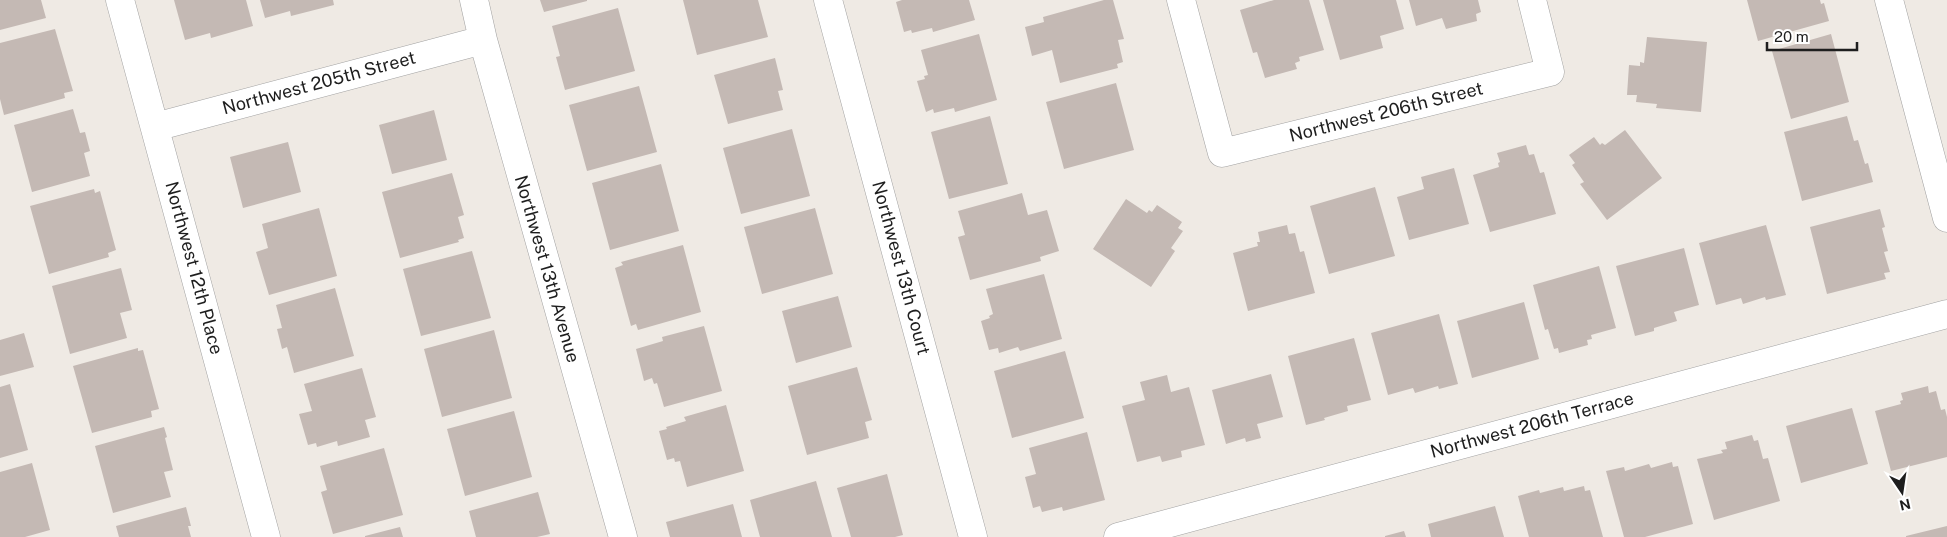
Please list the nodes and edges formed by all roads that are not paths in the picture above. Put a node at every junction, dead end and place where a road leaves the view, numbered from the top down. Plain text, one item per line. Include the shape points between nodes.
1 (120, 0) edge
2 (474, 0) edge
3 (828, 0) edge
4 (1181, 0) edge
5 (1532, 0) edge
6 (1889, 0) edge
7 (483, 40) junction
8 (155, 127) junction
9 (1947, 218) edge
10 (1947, 314) edge
11 (266, 537) edge
12 (623, 537) edge
13 (974, 537) edge
14 (1118, 537) edge

1 - 8 street, Northwest 12th Place
2 - 7 street, Northwest 13th Avenue
3 - 13 street, Northwest 13th Court
4 - 5 street, Northwest 206th Street via 1222,152 1550,72
6 - 9 street
7 - 8 street, Northwest 205th Street
7 - 12 street, Northwest 13th Avenue
8 - 11 street, Northwest 12th Place
10 - 14 street, Northwest 206th Terrace

